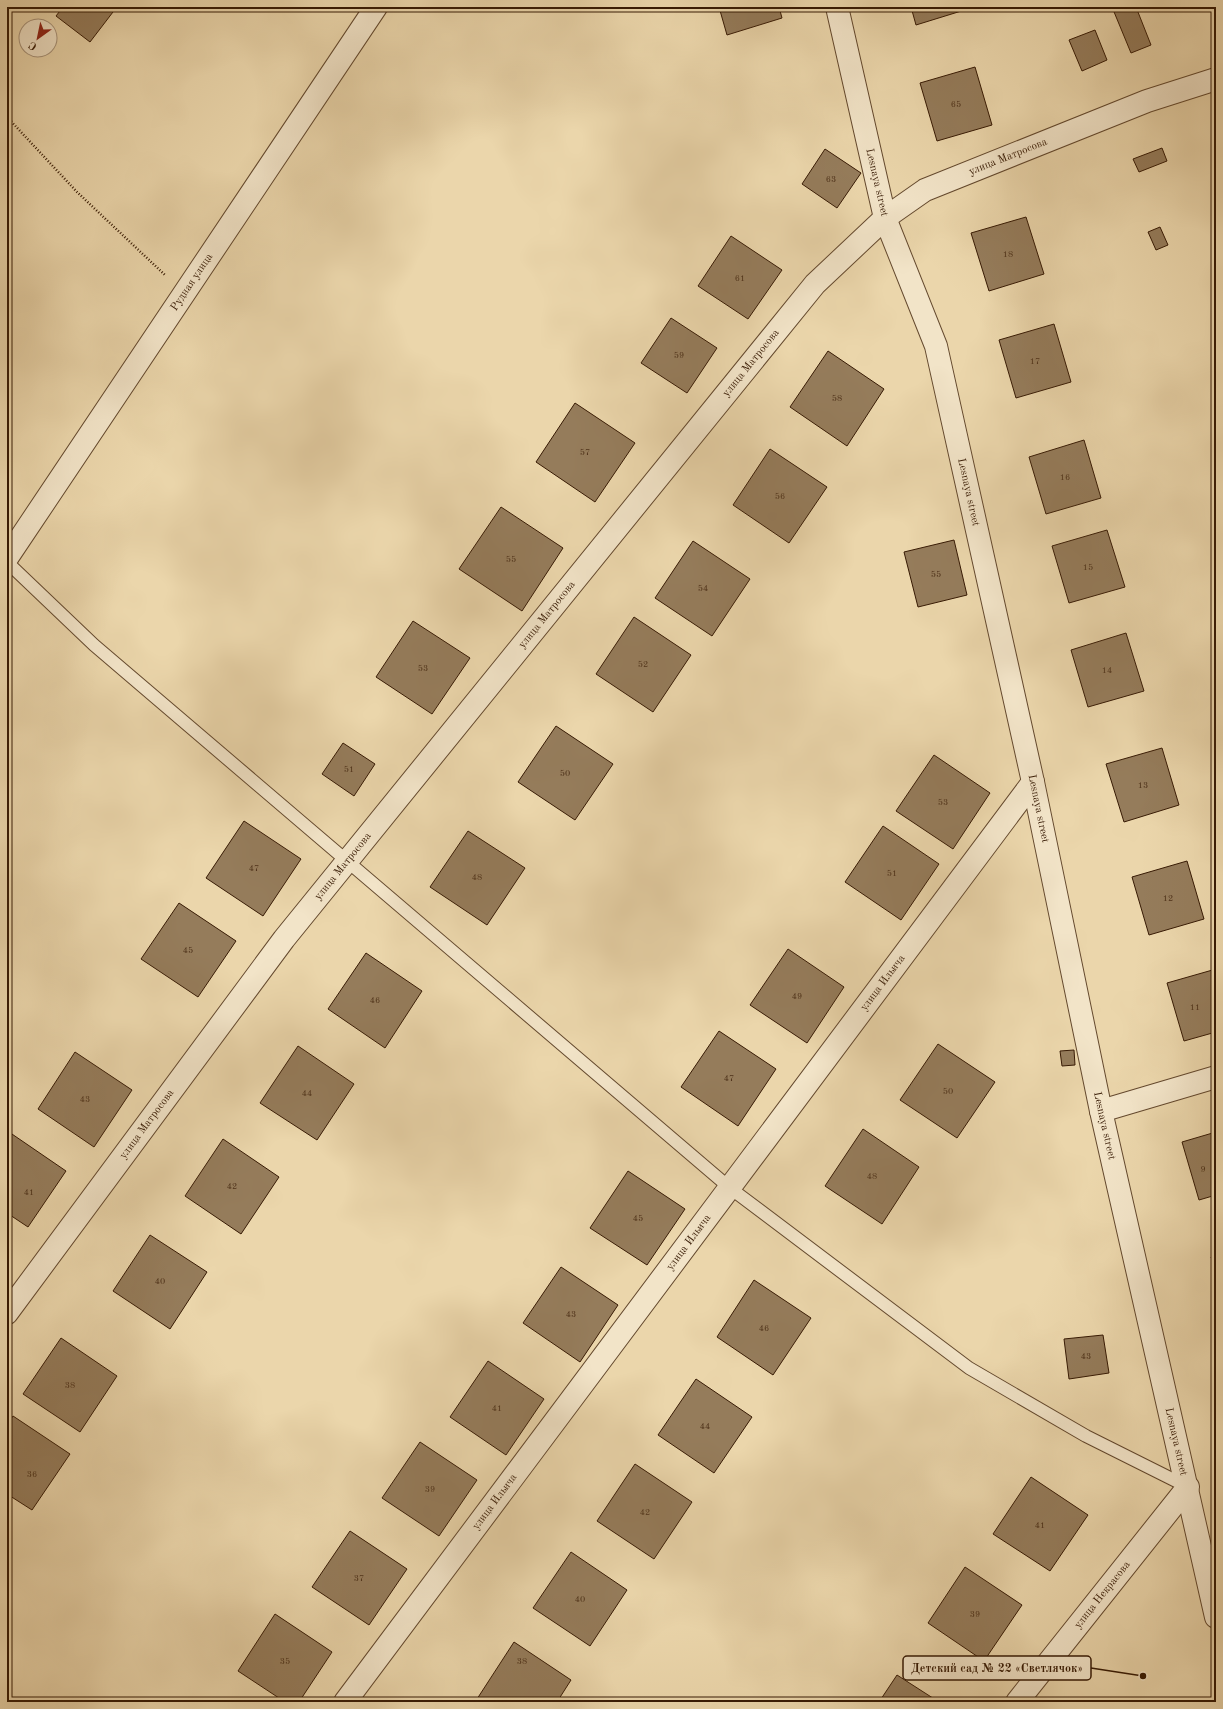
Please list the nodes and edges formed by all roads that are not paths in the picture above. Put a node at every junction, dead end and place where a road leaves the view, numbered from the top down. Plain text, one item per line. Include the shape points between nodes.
1 (376, 7) edge
2 (837, 7) edge
3 (1216, 79) edge
4 (885, 218) junction
5 (7, 558) edge
6 (7, 562) edge
7 (1033, 782) junction
8 (347, 862) junction
9 (1216, 1077) edge
10 (1101, 1111) junction
11 (730, 1188) junction
12 (7, 1313) edge
13 (1188, 1487) junction
14 (1216, 1617) edge
15 (345, 1702) edge
16 (1017, 1702) edge

1 - 5 street, Рудная улица
2 - 4 street, Lesnaya street
3 - 4 street, улица Матросова via 1147,101 925,190
4 - 7 street, Lesnaya street via 936,346
4 - 8 street, улица Матросова via 815,284
6 - 8 lane via 94,645
7 - 10 street, Lesnaya street
7 - 11 street, улица Ильича
8 - 11 lane
8 - 12 street, улица Матросова via 284,939
9 - 10 street
10 - 13 street, Lesnaya street
11 - 13 lane via 969,1368 1086,1436
11 - 15 street, улица Ильича
13 - 14 street, Lesnaya street
13 - 16 street, улица Некрасова

